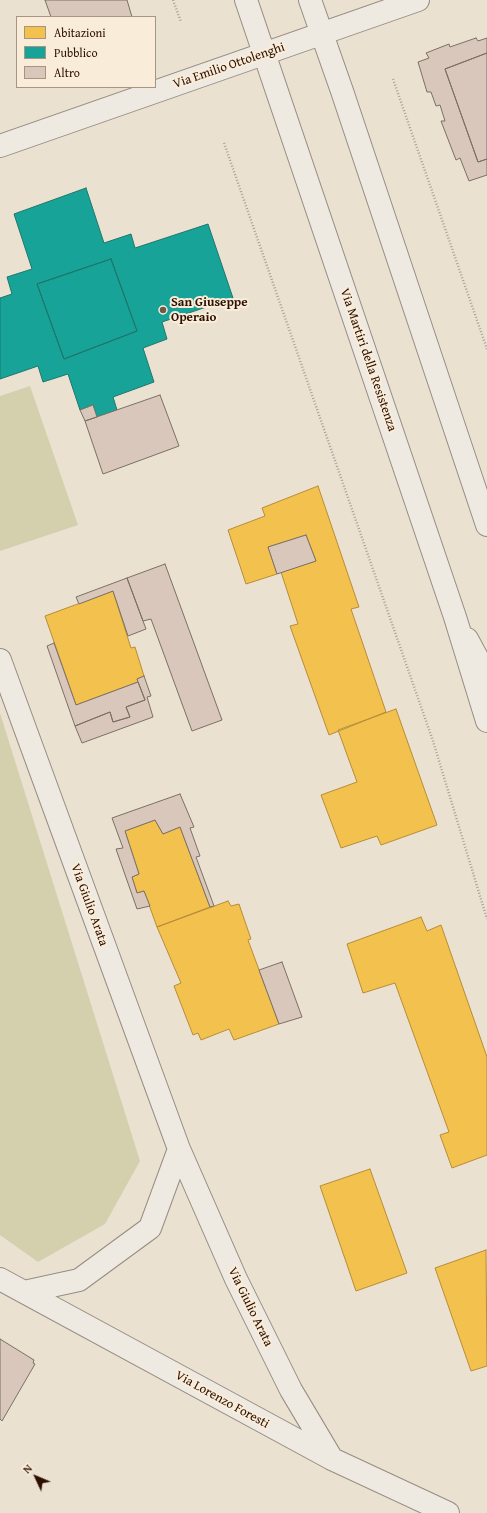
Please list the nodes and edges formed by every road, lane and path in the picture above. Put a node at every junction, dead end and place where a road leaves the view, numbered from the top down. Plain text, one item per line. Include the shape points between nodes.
1 (173, 0) edge
2 (246, 0) edge
3 (310, 0) edge
4 (418, 0) edge
5 (181, 22) dead end
6 (322, 34) junction
7 (265, 53) junction
8 (394, 79) dead end
9 (224, 142) dead end
10 (0, 146) edge
11 (487, 349) edge
12 (487, 526) edge
13 (455, 617) junction
14 (0, 660) edge
15 (487, 676) edge
16 (487, 721) edge
17 (487, 919) edge
18 (179, 1149) junction
19 (0, 1279) edge
20 (24, 1292) junction
21 (332, 1459) junction
22 (448, 1513) edge

1 - 5 path
2 - 7 street, Via Martiri della Resistenza
3 - 6 street
4 - 6 street, Via Emilio Ottolenghi
6 - 7 street, Via Emilio Ottolenghi
6 - 12 street
7 - 10 street, Via Emilio Ottolenghi
7 - 13 street, Via Martiri della Resistenza
8 - 11 path
9 - 17 path via 434,741
13 - 15 street
13 - 16 street, Via Martiri della Resistenza
14 - 18 street, Via Giulio Arata
18 - 20 street via 150,1228 80,1280
18 - 21 street, Via Giulio Arata via 236,1279 291,1390
19 - 20 street, Via Lorenzo Foresti
20 - 21 street, Via Lorenzo Foresti
21 - 22 street, Via Lorenzo Foresti

